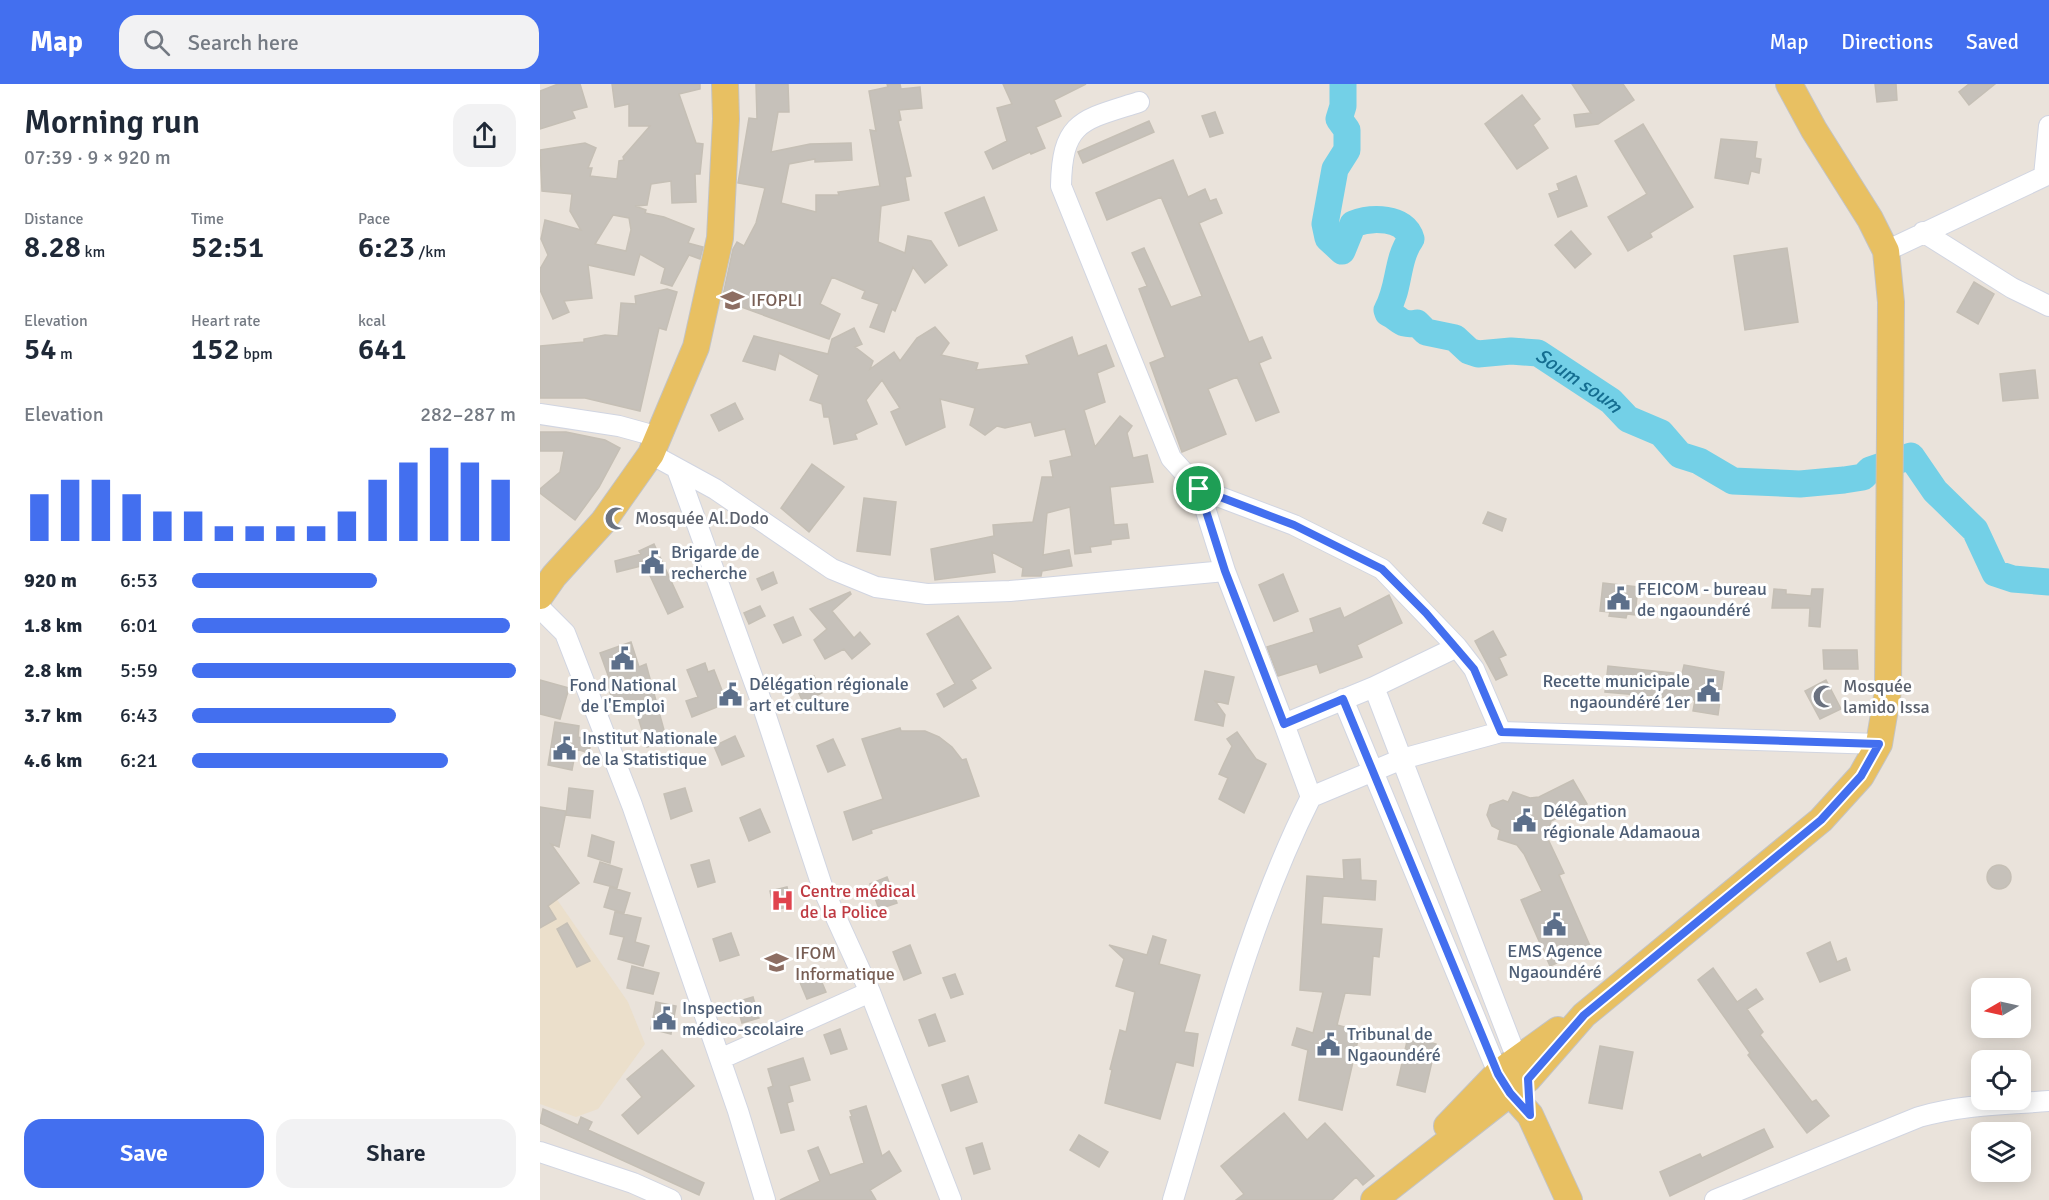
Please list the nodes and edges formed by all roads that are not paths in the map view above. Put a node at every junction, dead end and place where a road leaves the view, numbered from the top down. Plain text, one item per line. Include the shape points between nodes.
1 (725, 84) edge
2 (1789, 84) edge
3 (1139, 102) dead end
4 (2049, 126) edge
5 (2047, 175) edge
6 (1923, 232) junction
7 (1886, 251) junction
8 (2049, 306) edge
9 (540, 414) edge
10 (655, 445) junction
11 (677, 469) junction
12 (1199, 489) junction
13 (1225, 571) junction
14 (540, 596) edge
15 (540, 608) edge
16 (1457, 647) junction
17 (1374, 687) junction
18 (1343, 699) junction
19 (1284, 724) junction
20 (1501, 732) junction
21 (1879, 744) junction
22 (1402, 759) junction
23 (1371, 773) junction
24 (1311, 797) junction
25 (870, 993) junction
26 (720, 1059) junction
27 (1513, 1076) junction
28 (2049, 1101) edge
29 (540, 1152) edge
30 (1754, 1193) edge
31 (671, 1200) edge
32 (765, 1200) edge
33 (951, 1200) edge
34 (1173, 1200) edge
35 (1374, 1200) edge
36 (1569, 1200) edge
37 (1715, 1200) edge

1 - 10 main road via 720,238 696,347
2 - 7 main road
3 - 12 street via 1085,120 1067,139 1061,186 1171,458
4 - 5 street
5 - 6 street
6 - 7 street
6 - 8 street via 2012,288
7 - 21 main road via 1891,302 1888,691
9 - 10 street via 619,426
10 - 11 street
10 - 14 main road via 603,522
11 - 13 street via 715,489 832,569 876,587 927,594 1010,591
11 - 25 street via 760,698 823,889
12 - 13 street
12 - 16 street via 1294,525 1382,569
13 - 19 street
15 - 26 street via 565,633 632,805
16 - 17 street
16 - 20 street via 1474,669
17 - 18 street
17 - 22 street
18 - 19 street
18 - 23 street
19 - 24 street
20 - 21 street
20 - 22 street
21 - 27 main road via 1861,776 1821,820
22 - 23 street
22 - 27 street
23 - 24 street
23 - 27 street
24 - 34 street via 1263,904
25 - 26 street
25 - 33 street
26 - 32 street
27 - 35 main road via 1423,1151 1406,1173
27 - 36 main road
28 - 30 street via 1950,1108 1908,1121
29 - 31 street
30 - 37 street

